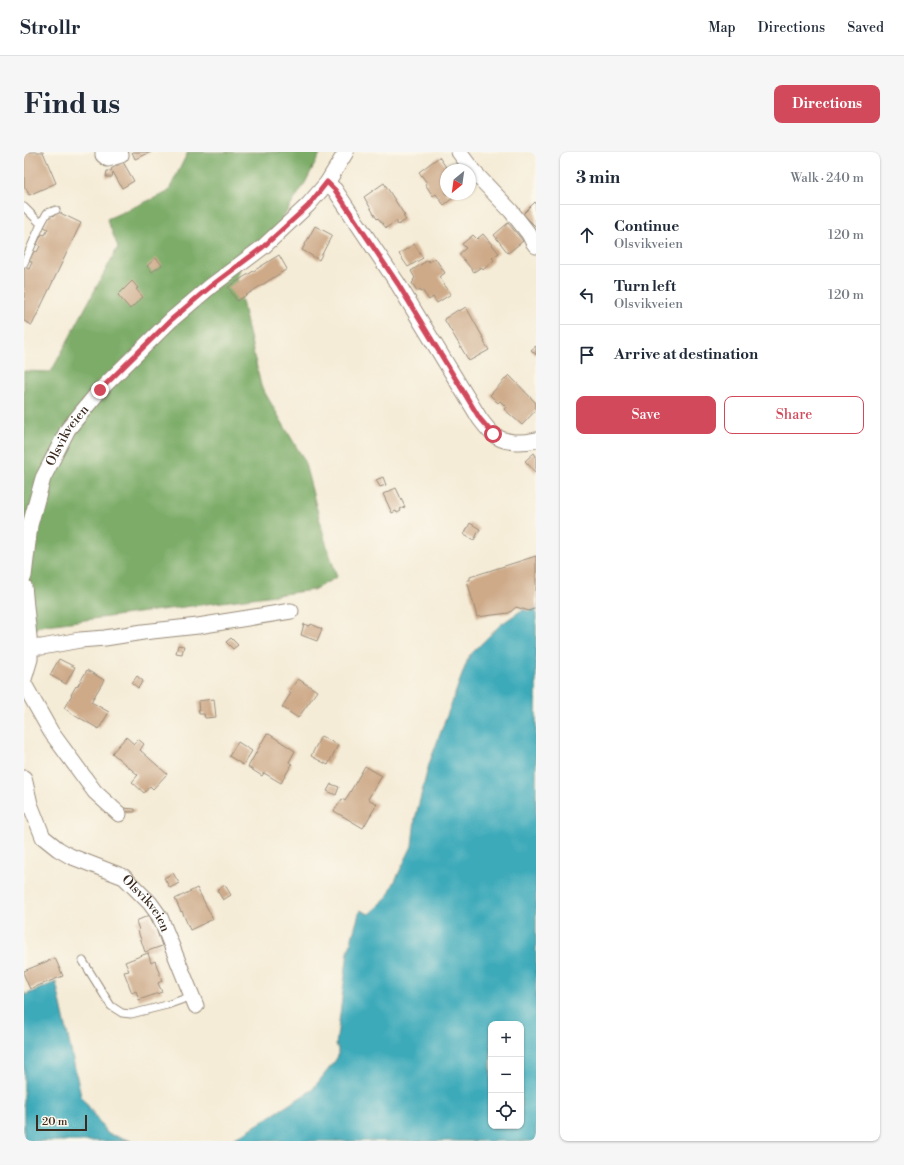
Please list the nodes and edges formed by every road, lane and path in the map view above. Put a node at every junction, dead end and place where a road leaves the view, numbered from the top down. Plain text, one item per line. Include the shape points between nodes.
1 (103, 152) edge
2 (346, 152) edge
3 (459, 152) edge
4 (121, 155) dead end
5 (327, 182) junction
6 (24, 207) edge
7 (56, 210) dead end
8 (41, 224) junction
9 (536, 246) edge
10 (24, 263) edge
11 (536, 440) edge
12 (24, 576) edge
13 (24, 586) edge
14 (291, 611) dead end
15 (30, 647) junction
16 (24, 679) edge
17 (24, 684) edge
18 (24, 778) edge
19 (120, 814) dead end
20 (83, 961) dead end
21 (194, 1001) joint

1 - 4 street via 108,159
2 - 5 street, Olsvikveien
3 - 9 street via 473,171 511,211
5 - 11 street via 394,278 480,419 493,434 508,441
5 - 12 street, Olsvikveien via 308,206 263,247 171,320 100,390 68,429 43,478 30,525
6 - 8 lane
7 - 8 lane via 47,213
8 - 10 lane
13 - 15 street
14 - 15 street via 198,626
15 - 16 street via 30,659
17 - 19 street via 51,732 95,792
18 - 21 street, Olsvikveien via 30,804 44,837 70,856 124,877 150,903 160,917
20 - 21 lane via 111,1006 122,1013 131,1014

